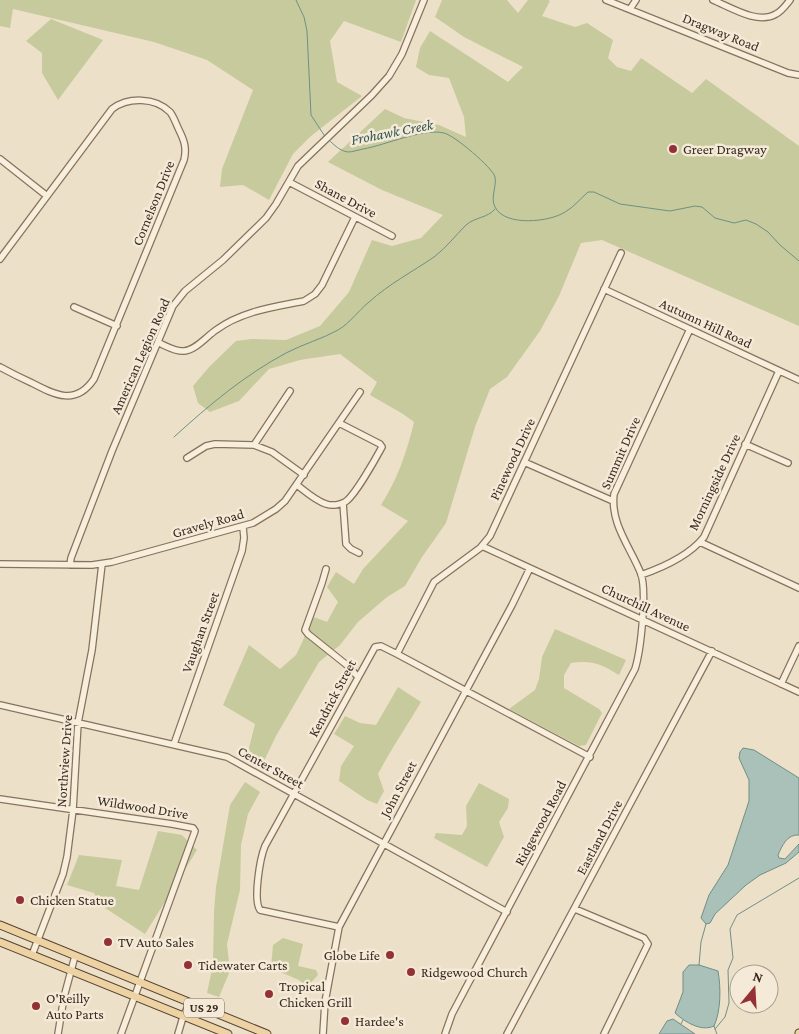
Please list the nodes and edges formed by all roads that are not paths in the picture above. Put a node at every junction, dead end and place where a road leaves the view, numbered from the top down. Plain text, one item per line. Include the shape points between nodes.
1 (424, 0) edge
2 (606, 0) edge
3 (636, 0) edge
4 (712, 0) edge
5 (790, 0) edge
6 (630, 10) junction
7 (799, 75) edge
8 (0, 159) edge
9 (289, 182) junction
10 (47, 196) junction
11 (355, 217) junction
12 (392, 236) dead end
13 (621, 253) dead end
14 (0, 259) edge
15 (604, 289) junction
16 (74, 307) dead end
17 (117, 326) junction
18 (690, 329) junction
19 (159, 343) junction
20 (0, 367) edge
21 (779, 371) junction
22 (799, 380) edge
23 (290, 391) dead end
24 (360, 392) dead end
25 (339, 423) junction
26 (745, 444) junction
27 (254, 445) junction
28 (187, 458) dead end
29 (524, 462) junction
30 (788, 463) dead end
31 (304, 475) junction
32 (297, 485) junction
33 (613, 501) junction
34 (343, 503) junction
35 (243, 527) junction
36 (700, 542) junction
37 (482, 546) junction
38 (359, 553) dead end
39 (0, 564) edge
40 (102, 564) junction
41 (70, 565) junction
42 (530, 568) junction
43 (326, 569) dead end
44 (641, 574) junction
45 (799, 588) edge
46 (642, 620) junction
47 (799, 646) edge
48 (712, 652) junction
49 (397, 654) junction
50 (358, 677) junction
51 (781, 684) junction
52 (466, 691) junction
53 (799, 692) edge
54 (0, 705) edge
55 (78, 722) junction
56 (174, 744) junction
57 (590, 757) junction
58 (295, 794) junction
59 (0, 799) edge
60 (73, 810) junction
61 (383, 843) junction
62 (575, 909) junction
63 (507, 912) junction
64 (0, 925) edge
65 (338, 927) junction
66 (37, 941) junction
67 (0, 942) edge
68 (32, 954) junction
69 (75, 956) junction
70 (71, 971) junction
71 (140, 982) junction
72 (135, 996) junction
73 (190, 1002) junction
74 (183, 1016) junction
75 (252, 1031) edge
76 (447, 1033) edge
77 (58, 1034) edge
78 (121, 1034) edge
79 (178, 1034) edge
80 (228, 1034) edge
81 (267, 1034) edge
82 (323, 1034) edge
83 (507, 1034) edge
84 (604, 1034) edge

1 - 9 street, American Legion Road via 402,54 389,76 298,166
2 - 6 street, Dragway Road
3 - 6 street
4 - 5 street via 763,18 776,15
6 - 7 street, Dragway Road
8 - 10 street
9 - 11 street, Shane Drive
9 - 19 street, American Legion Road via 266,218 182,295 170,312
10 - 14 street, Cornelson Drive
10 - 17 street, Cornelson Drive via 116,106 129,101 146,101 166,109 174,118 184,142 184,160
11 - 12 street, Shane Drive
11 - 19 street via 322,285 311,297 232,320 186,351
13 - 15 street, Pinewood Drive
15 - 18 street, Autumn Hill Road
15 - 29 street, Pinewood Drive
16 - 17 street
17 - 20 street, Cornelson Drive via 94,379 78,394 57,395
18 - 21 street, Autumn Hill Road
18 - 33 street, Summit Drive via 616,488
19 - 41 street, American Legion Road via 109,459
21 - 22 street, Autumn Hill Road
21 - 26 street, Morningside Drive
23 - 27 street
24 - 25 street, Gravely Road
25 - 31 street, Gravely Road
25 - 34 street via 382,447 354,493
26 - 30 street
26 - 36 street, Morningside Drive
27 - 28 street via 215,444
27 - 31 street via 272,452
29 - 33 street
29 - 37 street, Pinewood Drive via 490,536
31 - 32 street, Gravely Road
32 - 34 street via 325,504
32 - 35 street, Gravely Road via 276,509
33 - 44 street, Summit Drive via 624,539
34 - 38 street via 346,544
35 - 40 street, Gravely Road
35 - 56 street, Vaughan Street via 242,551
36 - 44 street, Morningside Drive via 669,564
36 - 45 street
37 - 42 street, Churchill Avenue
37 - 49 street, Pinewood Drive via 434,582
39 - 41 street, Gravely Road
40 - 41 street, Gravely Road
40 - 55 street, Northview Drive via 92,650
42 - 46 street, Churchill Avenue
42 - 52 street, John Street
43 - 50 street via 305,630
44 - 46 street, Summit Drive
46 - 48 street, Churchill Avenue
46 - 57 street, Ridgewood Road via 635,669
47 - 51 street
48 - 51 street, Churchill Avenue
48 - 62 street, Eastland Drive
49 - 50 street, Kendrick Street via 381,646 375,647
49 - 52 street, Kendrick Street
50 - 58 street, Kendrick Street
51 - 53 street, Churchill Avenue
52 - 57 street, Kendrick Street
52 - 61 street, John Street
54 - 55 street, Center Street
55 - 56 street, Center Street
55 - 60 street, Northview Drive
56 - 58 street, Center Street via 227,756
57 - 63 street, Ridgewood Road
58 - 61 street, Center Street
58 - 65 street, Kendrick Street via 263,852 258,907 264,912
59 - 60 street, Wildwood Drive
60 - 66 street, Northview Drive via 65,866
60 - 71 street, Wildwood Drive via 172,824 195,831
61 - 63 street, Center Street
61 - 65 street, John Street
62 - 83 street, Eastland Drive
62 - 84 street via 644,938 648,944
63 - 76 street, Ridgewood Road via 452,1014
64 - 66 main road, US 29
65 - 82 street, John Street via 324,1002
66 - 68 street, Northview Drive
66 - 69 main road, US 29
67 - 68 main road, US 29
68 - 70 main road, US 29
69 - 70 street
69 - 71 main road, US 29
70 - 72 main road, US 29
70 - 77 street
71 - 72 street, Wildwood Drive
71 - 73 main road, US 29
72 - 74 main road, US 29
72 - 78 street, Wildwood Drive
73 - 74 street
73 - 75 main road, US 29
74 - 79 street
74 - 80 main road, US 29
75 - 81 main road, US 29

